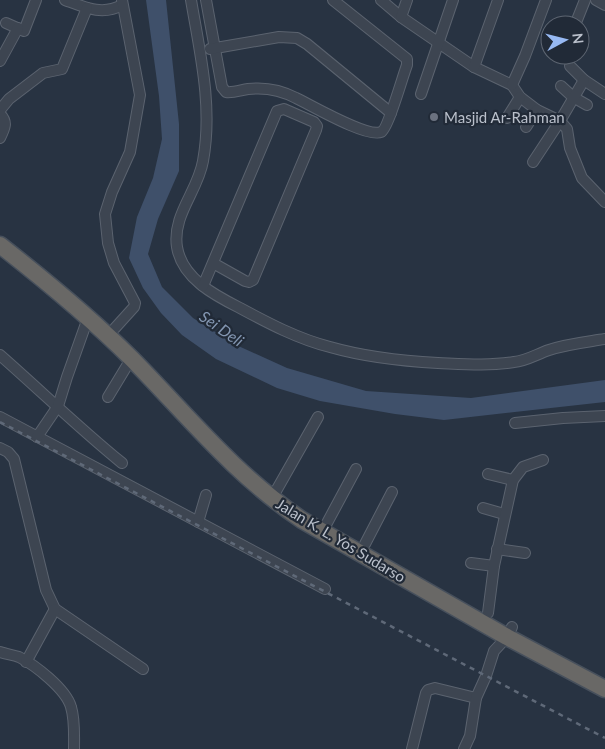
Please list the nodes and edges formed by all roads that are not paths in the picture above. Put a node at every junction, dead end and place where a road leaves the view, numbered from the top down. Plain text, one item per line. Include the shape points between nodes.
1 (36, 0) edge
2 (64, 0) edge
3 (191, 0) edge
4 (206, 0) edge
5 (333, 0) edge
6 (381, 0) edge
7 (407, 0) edge
8 (453, 0) edge
9 (498, 0) edge
10 (546, 0) edge
11 (585, 0) edge
12 (596, 0) edge
13 (122, 3) edge
14 (605, 5) edge
15 (87, 8) junction
16 (579, 15) edge
17 (401, 17) junction
18 (6, 22) dead end
19 (18, 28) junction
20 (438, 42) junction
21 (215, 48) junction
22 (200, 51) junction
23 (0, 62) edge
24 (571, 65) edge
25 (474, 68) junction
26 (584, 80) junction
27 (512, 85) junction
28 (561, 86) dead end
29 (421, 94) dead end
30 (605, 94) edge
31 (520, 97) junction
32 (573, 97) junction
33 (587, 105) dead end
34 (0, 110) edge
35 (537, 110) junction
36 (391, 113) junction
37 (0, 114) edge
38 (506, 118) dead end
39 (560, 121) junction
40 (526, 127) dead end
41 (0, 138) edge
42 (532, 162) dead end
43 (605, 202) edge
44 (0, 234) edge
45 (0, 246) edge
46 (212, 263) junction
47 (39, 270) junction
48 (203, 286) junction
49 (88, 318) junction
50 (115, 328) junction
51 (605, 339) edge
52 (0, 355) edge
53 (131, 359) junction
54 (108, 397) dead end
55 (58, 406) junction
56 (605, 416) edge
57 (0, 417) edge
58 (318, 417) dead end
59 (515, 423) dead end
60 (37, 437) junction
61 (0, 448) edge
62 (543, 460) dead end
63 (122, 463) dead end
64 (356, 469) dead end
65 (488, 474) dead end
66 (513, 480) junction
67 (276, 490) junction
68 (392, 492) dead end
69 (206, 495) dead end
70 (484, 508) dead end
71 (504, 514) junction
72 (198, 522) junction
73 (327, 523) junction
74 (365, 544) junction
75 (497, 549) junction
76 (525, 554) dead end
77 (471, 562) dead end
78 (494, 566) junction
79 (325, 589) dead end
80 (55, 609) junction
81 (488, 613) junction
82 (510, 632) junction
83 (0, 652) edge
84 (26, 662) junction
85 (143, 669) dead end
86 (605, 677) edge
87 (605, 689) edge
88 (476, 698) junction
89 (74, 749) edge
90 (412, 749) edge
91 (464, 749) edge

1 - 19 street via 25,30
2 - 15 street
3 - 22 street
4 - 21 street
5 - 36 street via 406,58 407,65
6 - 17 street
7 - 17 street
8 - 20 street
9 - 25 street
10 - 27 street
11 - 16 street
12 - 14 street
13 - 15 street via 116,9 104,11
13 - 50 street via 140,95 130,152 105,214 114,263 135,304
15 - 34 street via 62,69 43,73
17 - 20 street
18 - 19 street
19 - 23 street
20 - 25 street
20 - 29 street
21 - 22 street
21 - 36 street via 279,36 297,38
21 - 36 street via 222,88 228,92 274,90 376,133 384,130
22 - 48 street via 207,112 206,138 202,164 184,207 177,238 184,266
24 - 26 street
25 - 27 street
26 - 30 street
26 - 32 street
27 - 31 street
28 - 32 street
31 - 35 street
31 - 38 street
32 - 33 street
32 - 39 street
35 - 39 street
35 - 40 street
37 - 41 street via 6,123
39 - 42 street
39 - 43 street via 568,129 570,148 582,178
44 - 47 highway, Jalan K. L. Yos Sudarso
45 - 47 highway, Jalan K. L. Yos Sudarso
46 - 46 street via 277,111 284,109 314,122 316,130 253,280 245,281
46 - 48 street
47 - 49 highway, Jalan K. L. Yos Sudarso
47 - 50 highway, Jalan K. L. Yos Sudarso
48 - 51 street via 287,332 328,347 399,361 515,362 551,349
49 - 53 highway, Jalan K. L. Yos Sudarso
49 - 55 street
50 - 67 highway, Jalan K. L. Yos Sudarso via 232,451
52 - 55 street
53 - 54 street
53 - 82 highway, Jalan K. L. Yos Sudarso via 218,451 280,505 310,525
55 - 60 street
55 - 63 street
56 - 59 street
57 - 60 street
58 - 67 street
60 - 72 street
61 - 80 street via 14,459 46,590
62 - 66 street via 523,467
64 - 73 street
65 - 66 street
66 - 71 street
67 - 73 highway, Jalan K. L. Yos Sudarso
68 - 74 street
69 - 72 street
70 - 71 street
71 - 75 street
72 - 79 street
73 - 74 highway, Jalan K. L. Yos Sudarso
74 - 81 highway, Jalan K. L. Yos Sudarso
75 - 76 street
75 - 78 street
77 - 78 street
78 - 81 street
80 - 84 street
80 - 85 street
81 - 82 highway, Jalan K. L. Yos Sudarso
82 - 86 highway, Jalan K. L. Yos Sudarso
82 - 87 highway, Jalan K. L. Yos Sudarso
82 - 88 street via 494,652
83 - 84 street
84 - 89 street via 67,696 72,713
88 - 90 street via 435,688 428,690
88 - 91 street via 470,736

